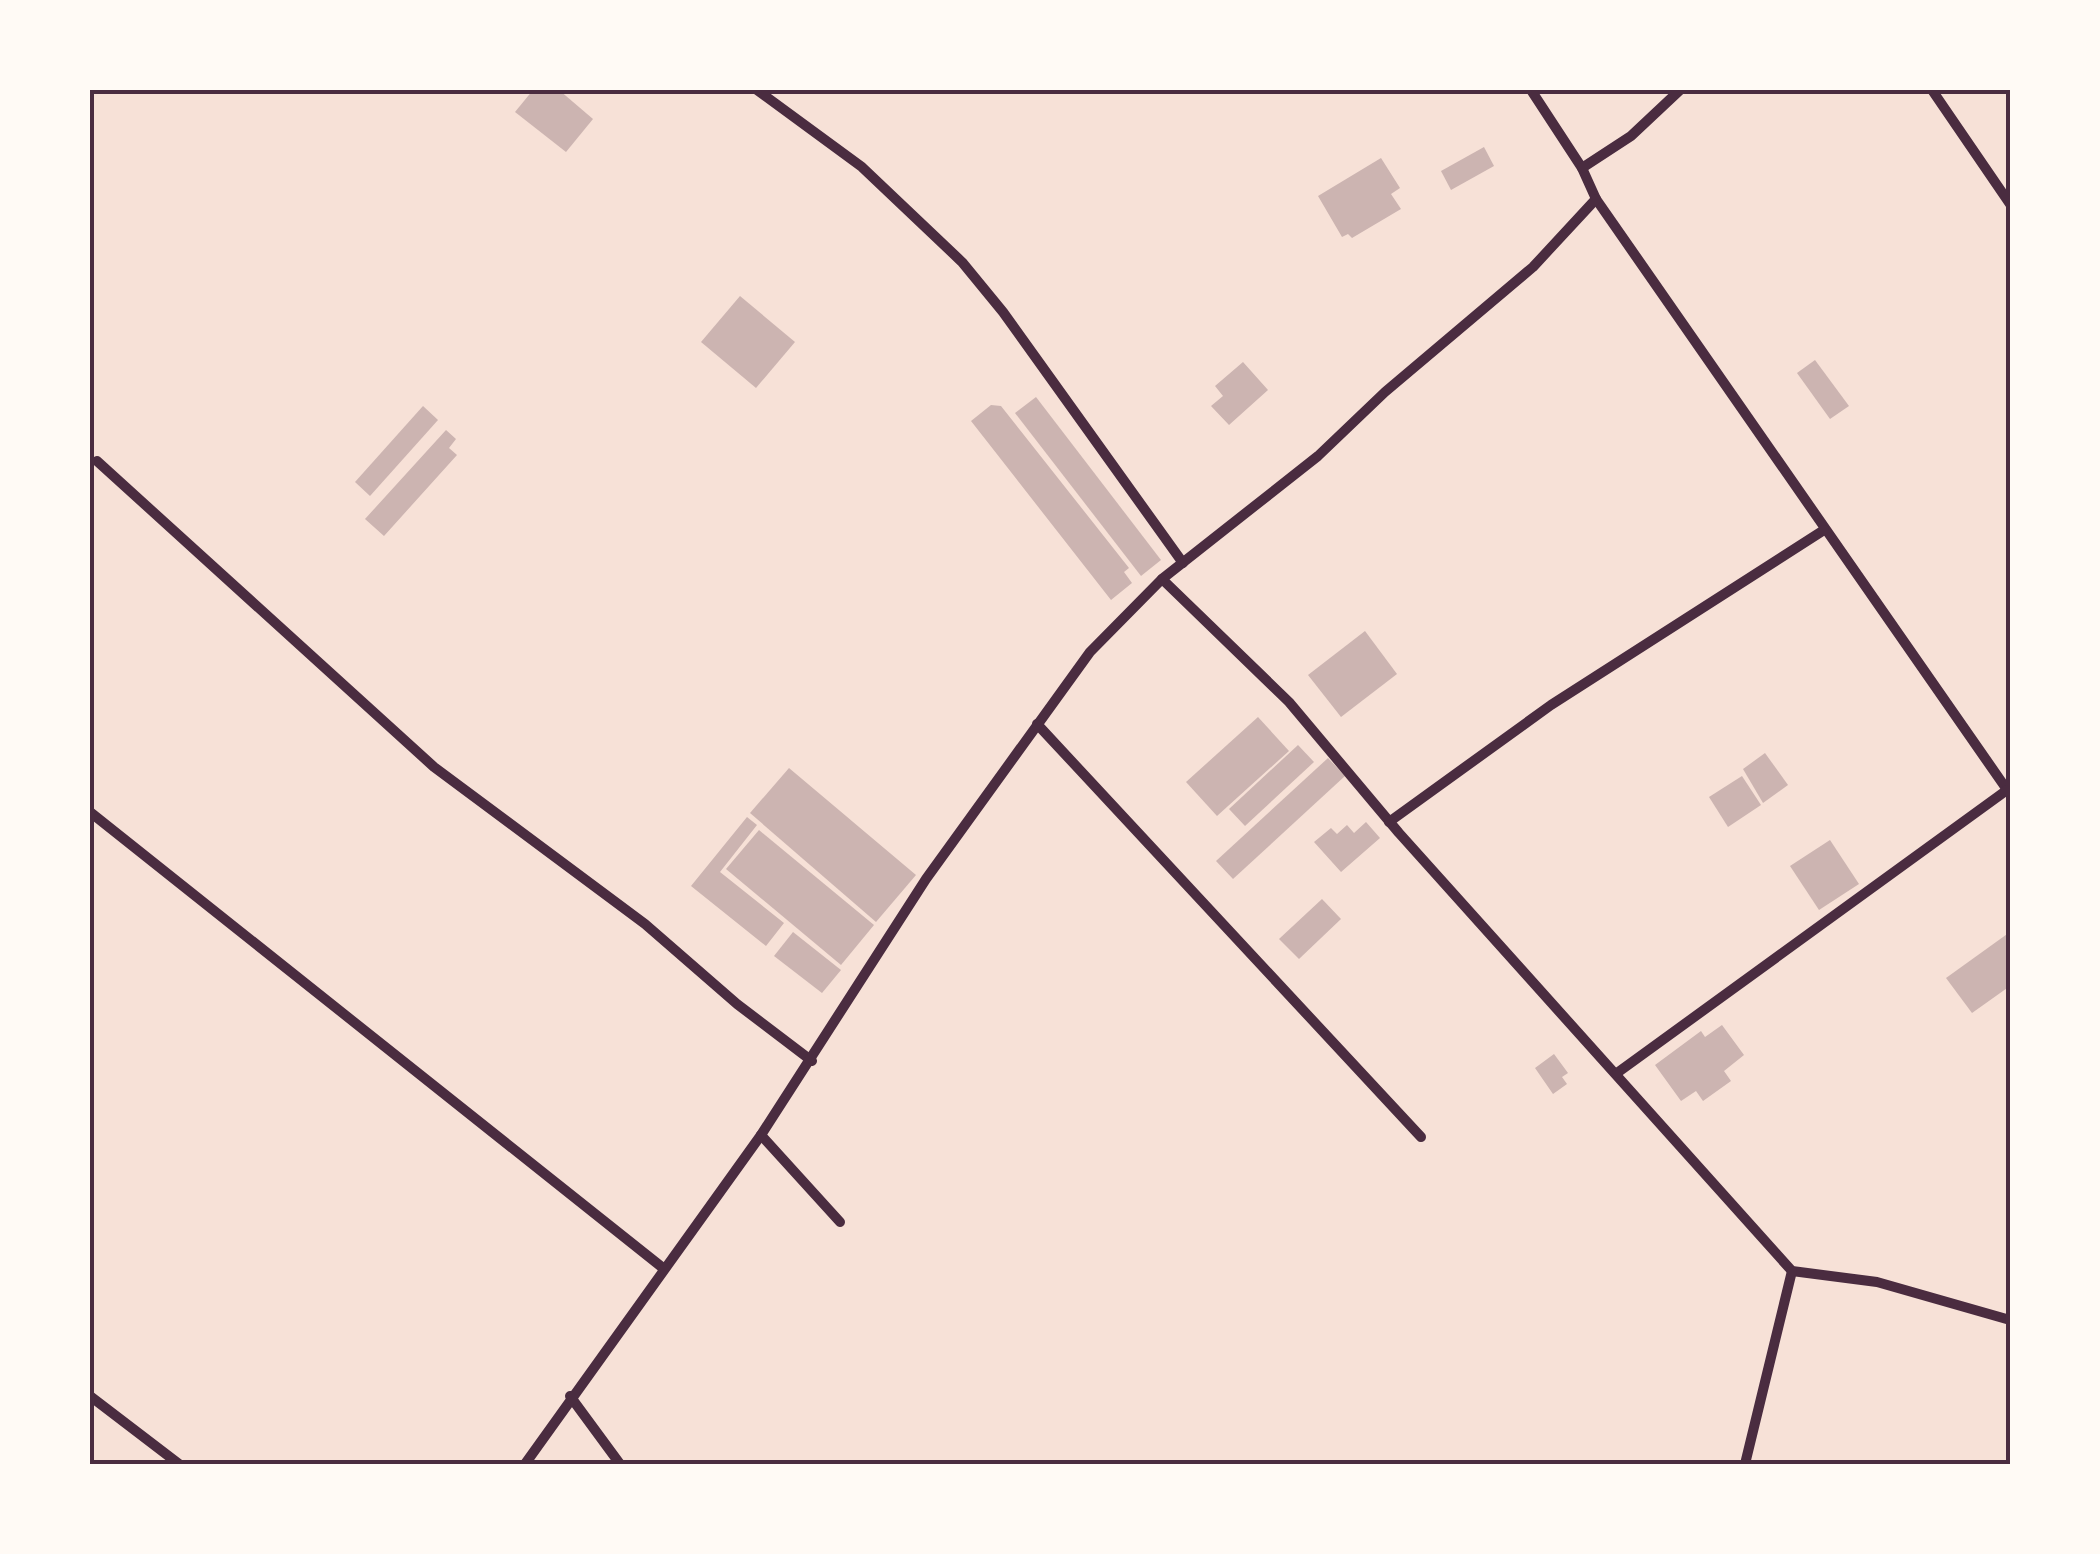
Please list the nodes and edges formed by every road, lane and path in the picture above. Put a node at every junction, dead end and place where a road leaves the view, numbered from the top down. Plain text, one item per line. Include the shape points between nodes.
1 (757, 90) edge
2 (1532, 90) edge
3 (1680, 90) edge
4 (1932, 90) edge
5 (1582, 168) junction
6 (1596, 199) junction
7 (2010, 204) edge
8 (96, 461) dead end
9 (1824, 530) junction
10 (1183, 562) junction
11 (1162, 579) junction
12 (1038, 724) junction
13 (2009, 792) edge
14 (90, 812) edge
15 (1389, 822) junction
16 (812, 1061) junction
17 (1617, 1073) junction
18 (761, 1134) junction
19 (1421, 1137) dead end
20 (840, 1222) dead end
21 (663, 1268) junction
22 (1792, 1270) junction
23 (2010, 1320) edge
24 (90, 1396) edge
25 (570, 1396) junction
26 (179, 1464) edge
27 (525, 1464) edge
28 (620, 1464) edge
29 (1745, 1464) edge

1 - 10 street via 862,167 962,262
2 - 5 street
3 - 5 street via 1631,136
4 - 7 street
5 - 6 street
6 - 9 street
6 - 10 street via 1533,267 1318,456
8 - 16 street via 434,767 645,924
9 - 13 street
9 - 15 street via 1552,706
10 - 11 street
11 - 12 street via 1090,652
11 - 15 street via 1289,702
12 - 16 street via 899,919
12 - 19 street
13 - 17 street
14 - 21 street
15 - 17 street
16 - 18 street
17 - 22 street
18 - 20 street
18 - 21 street
21 - 25 street
22 - 23 street via 1877,1282
22 - 29 street
24 - 26 street
25 - 27 street
25 - 28 street

